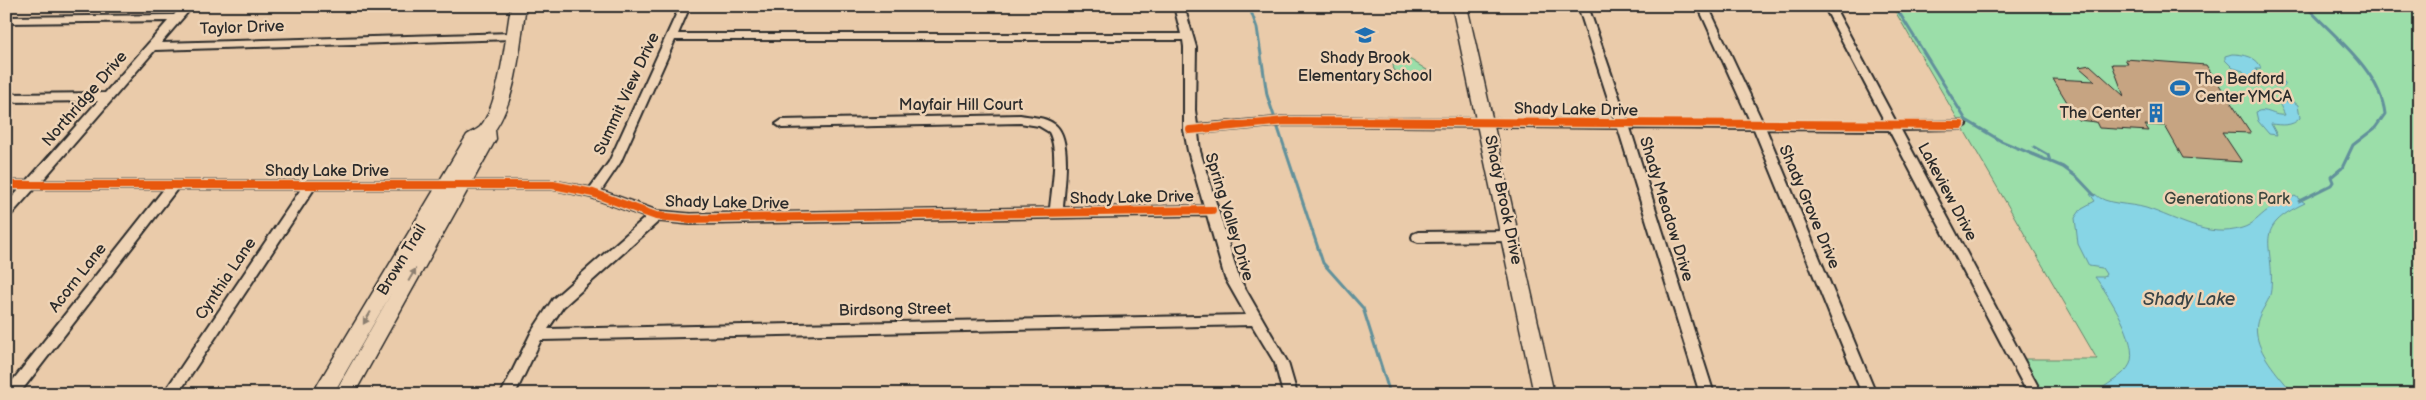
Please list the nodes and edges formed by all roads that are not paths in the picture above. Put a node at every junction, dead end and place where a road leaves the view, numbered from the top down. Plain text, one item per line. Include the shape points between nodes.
1 (188, 6) edge
2 (519, 6) edge
3 (685, 6) edge
4 (1179, 6) edge
5 (1459, 6) edge
6 (1582, 6) edge
7 (1704, 6) edge
8 (1829, 6) edge
9 (177, 18) junction
10 (6, 20) edge
11 (512, 36) junction
12 (672, 37) junction
13 (1188, 37) junction
14 (152, 47) junction
15 (108, 97) junction
16 (6, 98) edge
17 (1486, 122) junction
18 (782, 124) dead end
19 (1623, 125) junction
20 (1758, 125) junction
21 (1961, 125) dead end
22 (1894, 126) junction
23 (1190, 130) junction
24 (311, 184) junction
25 (455, 184) junction
26 (6, 185) edge
27 (31, 185) junction
28 (174, 185) junction
29 (593, 193) junction
30 (1212, 210) junction
31 (6, 213) edge
32 (1056, 213) junction
33 (656, 216) junction
34 (1511, 236) junction
35 (1418, 237) dead end
36 (1254, 320) junction
37 (537, 335) junction
38 (11, 394) edge
39 (170, 394) edge
40 (322, 394) edge
41 (344, 394) edge
42 (508, 394) edge
43 (1290, 394) edge
44 (1544, 394) edge
45 (1708, 394) edge
46 (1869, 394) edge
47 (2035, 394) edge

1 - 9 street, Northridge Drive
2 - 11 street, Brown Trail
3 - 12 street, Summit View Drive
4 - 13 street, Spring Valley Drive
5 - 17 street, Shady Brook Drive
6 - 19 street, Shady Meadow Drive
7 - 20 street, Shady Grove Drive
8 - 22 street, Lakeview Drive
9 - 10 street
9 - 14 street, Northridge Drive
11 - 14 street, Taylor Drive
11 - 25 street, Brown Trail via 506,84 486,131 488,139
12 - 13 street
12 - 29 street, Summit View Drive via 614,162
13 - 23 street, Spring Valley Drive
14 - 15 street, Northridge Drive
15 - 16 street
15 - 27 street, Northridge Drive
17 - 19 street, Shady Lake Drive
17 - 23 street, Shady Lake Drive via 1285,121
17 - 34 street, Shady Brook Drive
18 - 32 street, Mayfair Hill Court via 1020,119 1040,122 1052,128 1058,138 1060,161
19 - 20 street, Shady Lake Drive
19 - 45 street, Shady Meadow Drive
20 - 22 street, Shady Lake Drive
20 - 46 street, Shady Grove Drive
21 - 22 street, Shady Lake Drive
22 - 47 street, Lakeview Drive
23 - 30 street, Spring Valley Drive
24 - 25 street, Shady Lake Drive
24 - 28 street, Shady Lake Drive
24 - 39 street, Cynthia Lane
25 - 29 street, Shady Lake Drive via 552,185
25 -> 40 street, Brown Trail
41 -> 25 street, Brown Trail
26 - 27 street, Shady Lake Drive
27 - 28 street, Shady Lake Drive
27 - 31 street, Northridge Drive
28 - 38 street, Acorn Lane
29 - 33 street, Shady Lake Drive
30 - 32 street, Shady Lake Drive
30 - 36 street, Spring Valley Drive via 1232,278
32 - 33 street, Shady Lake Drive via 690,219
33 - 37 street via 572,288 549,314
34 - 35 street
34 - 44 street, Shady Brook Drive
36 - 37 street, Birdsong Street
36 - 43 street, Spring Valley Drive via 1282,363
37 - 42 street

